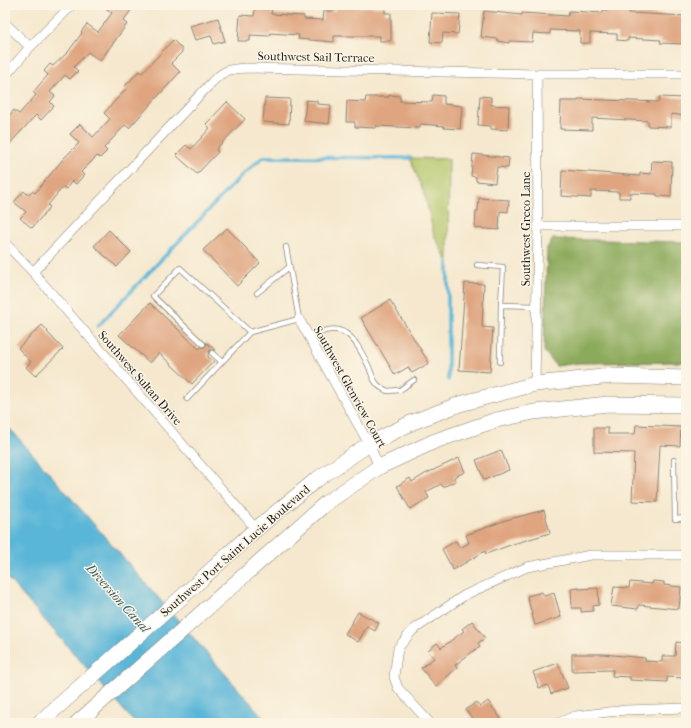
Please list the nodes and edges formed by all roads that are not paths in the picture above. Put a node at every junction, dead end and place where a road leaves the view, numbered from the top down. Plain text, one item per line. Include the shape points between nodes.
1 (72, 5) edge
2 (5, 23) edge
3 (30, 47) junction
4 (537, 74) junction
5 (686, 74) edge
6 (5, 76) edge
7 (538, 226) junction
8 (686, 226) edge
9 (5, 243) edge
10 (286, 247) dead end
11 (477, 265) dead end
12 (289, 266) junction
13 (33, 272) junction
14 (257, 293) dead end
15 (501, 305) junction
16 (537, 306) junction
17 (299, 319) junction
18 (250, 332) junction
19 (309, 338) junction
20 (203, 344) dead end
21 (212, 352) dead end
22 (222, 362) junction
23 (500, 362) dead end
24 (686, 378) edge
25 (414, 380) dead end
26 (535, 384) junction
27 (187, 399) dead end
28 (686, 405) edge
29 (369, 444) junction
30 (674, 460) dead end
31 (379, 467) junction
32 (686, 518) edge
33 (256, 529) junction
34 (686, 556) edge
35 (686, 708) edge
36 (40, 723) edge
37 (77, 723) edge
38 (430, 723) edge
39 (558, 723) edge

1 - 3 street
2 - 3 street
3 - 6 street
4 - 5 street, Southwest Sail Terrace
4 - 7 street, Southwest Greco Lane
4 - 13 street, Southwest Sail Terrace via 228,69 212,82
7 - 8 street
7 - 16 street, Southwest Greco Lane
9 - 13 street, Southwest Sultan Drive
10 - 12 lane
11 - 15 lane via 503,266
12 - 14 lane
12 - 17 lane
13 - 33 street, Southwest Sultan Drive
15 - 16 lane
15 - 23 lane
16 - 26 street, Southwest Greco Lane
17 - 18 lane
17 - 19 street, Southwest Glenview Court
18 - 20 lane via 180,268 153,296
18 - 22 lane
19 - 25 lane via 321,330 340,329 352,337 377,384 387,391 400,390
19 - 29 street, Southwest Glenview Court
21 - 22 lane
22 - 27 lane
24 - 26 main road, Southwest Port Saint Lucie Boulevard via 612,376
26 - 29 main road, Southwest Port Saint Lucie Boulevard via 460,404 413,422
28 - 31 main road, Southwest Port Saint Lucie Boulevard via 608,404 534,412 496,420 442,439
29 - 31 street, Southwest Glenview Court
29 - 33 main road, Southwest Port Saint Lucie Boulevard via 316,480
30 - 32 lane via 675,519
31 - 37 main road, Southwest Port Saint Lucie Boulevard via 326,503
33 - 36 main road, Southwest Port Saint Lucie Boulevard
34 - 38 street via 591,555 527,567 465,595 413,630 398,648 394,677 398,688
35 - 39 street via 626,710 575,716

